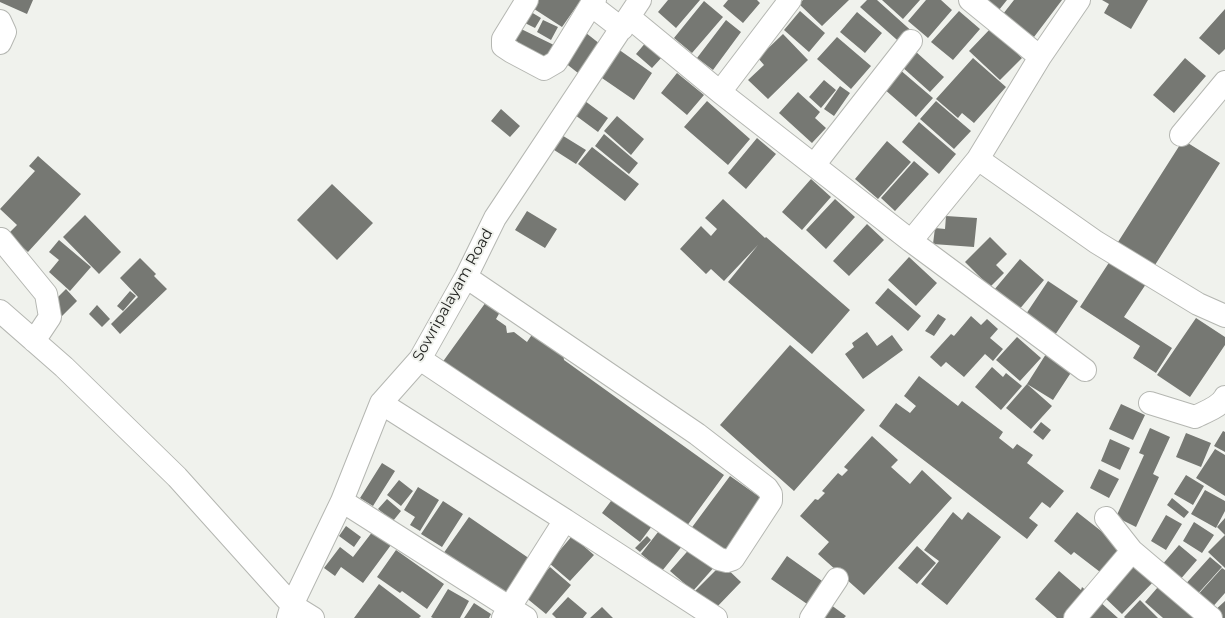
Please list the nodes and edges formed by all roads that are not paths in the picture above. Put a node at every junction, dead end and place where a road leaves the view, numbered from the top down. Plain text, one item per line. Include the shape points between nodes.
1 (527, 0) edge
2 (790, 0) edge
3 (970, 0) edge
4 (1079, 0) edge
5 (593, 3) edge
6 (630, 16) edge
7 (0, 20) edge
8 (911, 41) dead end
9 (0, 43) edge
10 (1040, 57) junction
11 (1225, 82) edge
12 (720, 92) junction
13 (1181, 134) dead end
14 (978, 159) junction
15 (814, 165) junction
16 (2, 239) dead end
17 (911, 241) junction
18 (466, 277) junction
19 (0, 311) edge
20 (1225, 316) edge
21 (34, 341) junction
22 (420, 359) junction
23 (1085, 370) dead end
24 (1225, 396) edge
25 (381, 403) junction
26 (1150, 403) dead end
27 (342, 501) junction
28 (1106, 518) dead end
29 (565, 520) junction
30 (1132, 551) junction
31 (837, 579) dead end
32 (290, 611) edge
33 (513, 614) edge
34 (1209, 617) edge
35 (313, 618) edge
36 (716, 618) edge
37 (811, 618) edge
38 (1075, 618) edge

1 - 5 street via 502,39 503,46 544,69 556,62
2 - 12 street
3 - 10 street
4 - 10 street
5 - 6 street
6 - 12 street
6 - 18 street, Sowripalayam Road via 495,218
7 - 9 street via 5,32
8 - 15 street
10 - 14 street
11 - 13 street
12 - 15 street
14 - 17 street
14 - 20 street via 1096,242 1198,304
15 - 17 street
16 - 21 street via 46,294 50,317
17 - 23 street
18 - 22 street, Sowripalayam Road
18 - 22 street via 697,434 767,488 772,501 733,559 719,559
19 - 21 street
21 - 32 street via 177,477
22 - 25 street, Sowripalayam Road
24 - 26 street via 1223,401 1195,417
25 - 27 street, Sowripalayam Road
25 - 29 street
27 - 32 street, Sowripalayam Road
27 - 33 street
28 - 30 street
29 - 33 street
29 - 36 street
30 - 34 street
30 - 38 street
31 - 37 street
32 - 35 street

